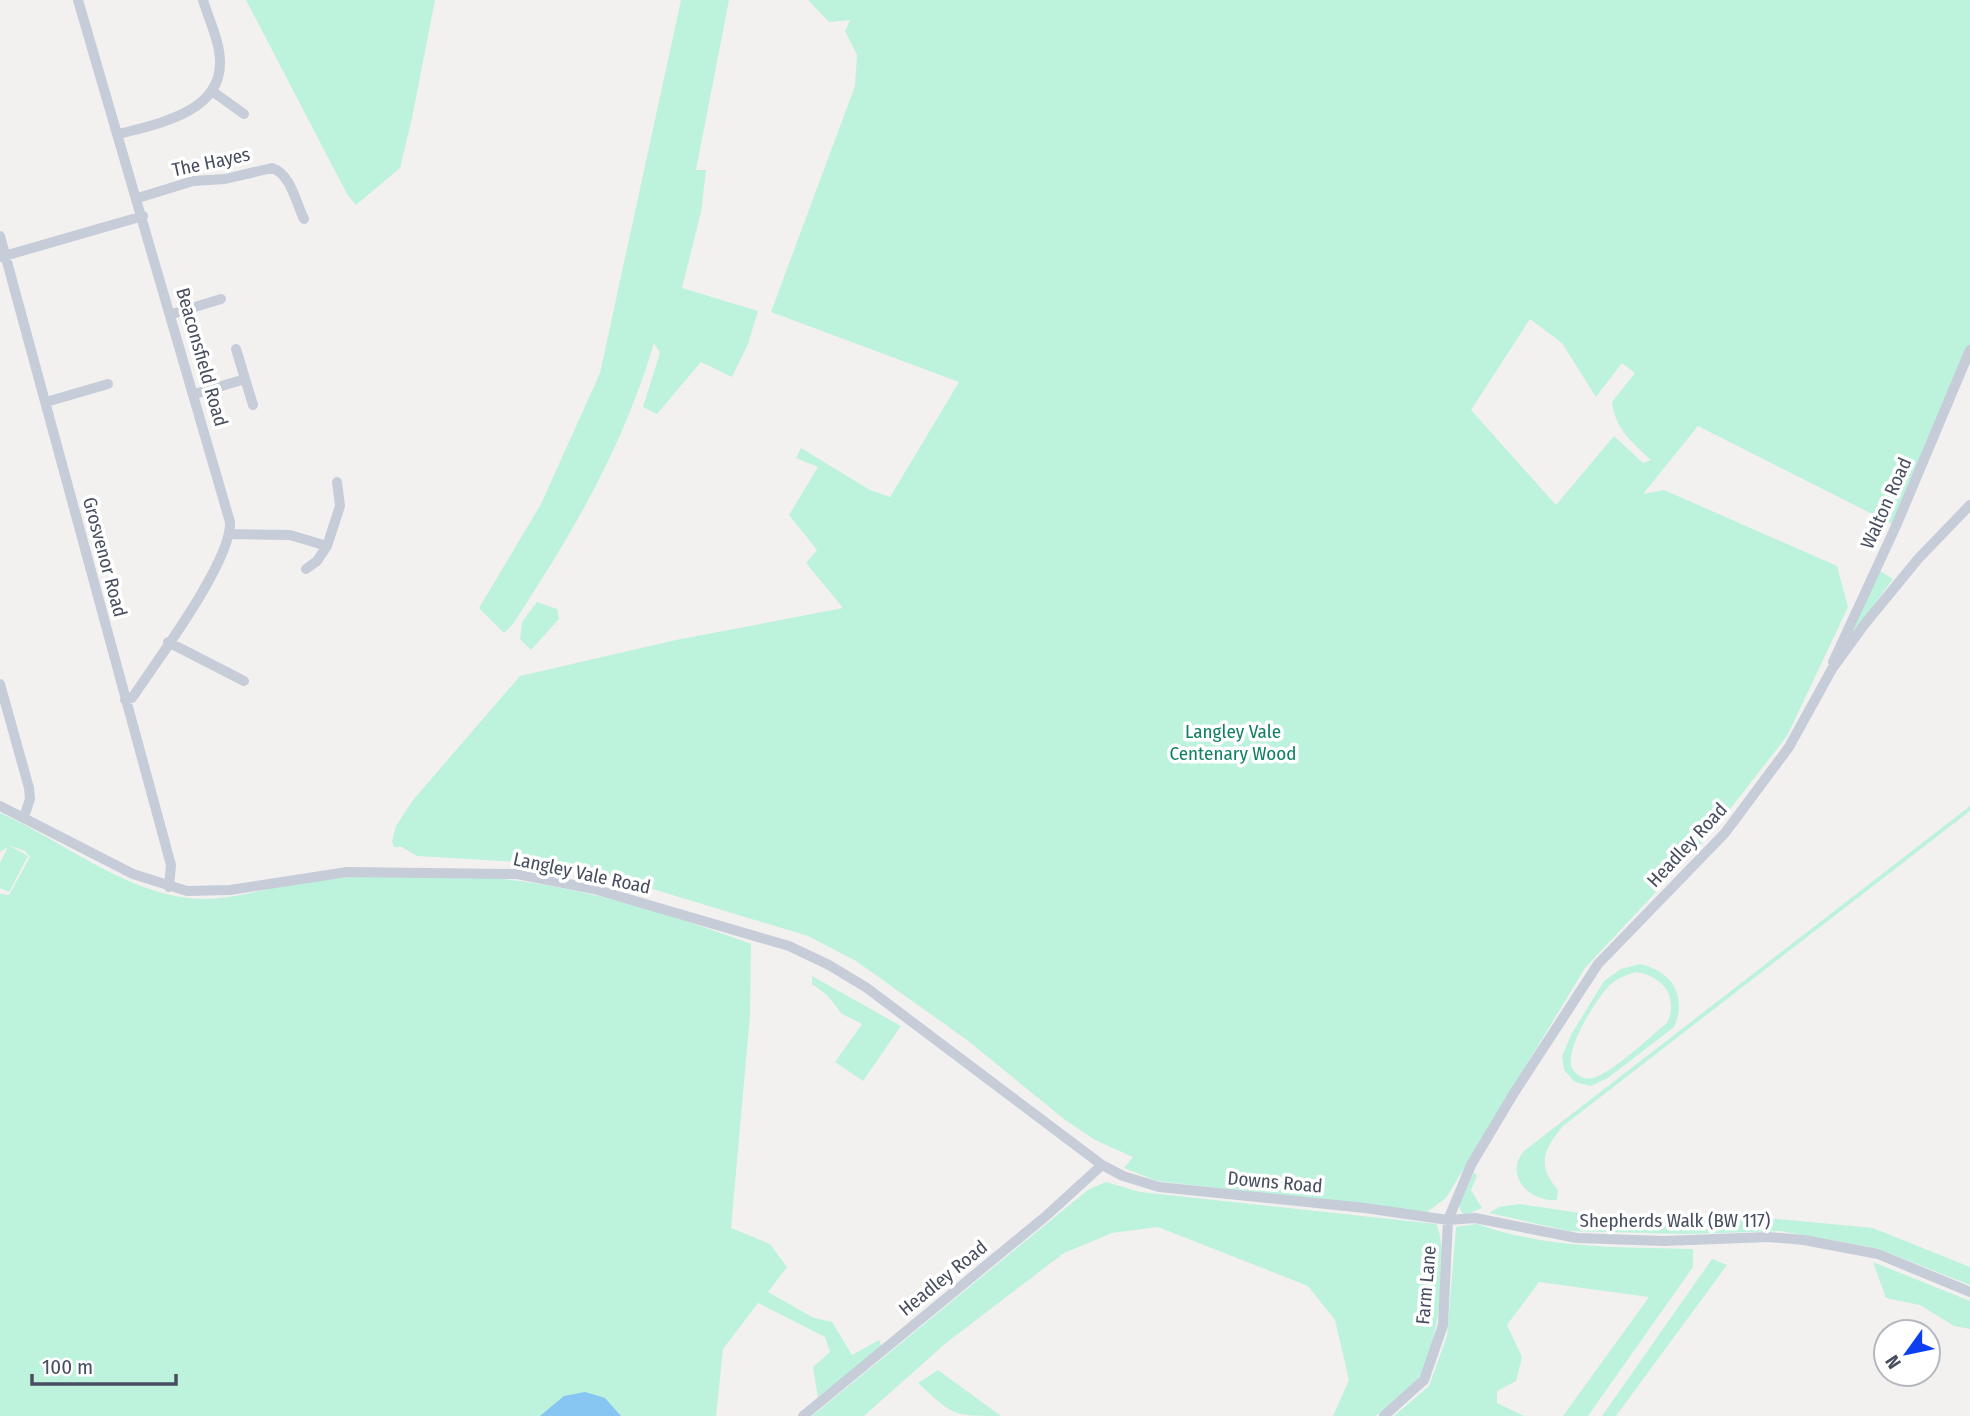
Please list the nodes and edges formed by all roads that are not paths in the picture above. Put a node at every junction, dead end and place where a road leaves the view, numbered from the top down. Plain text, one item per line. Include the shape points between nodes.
1 (78, 0) edge
2 (203, 0) edge
3 (212, 92) junction
4 (244, 114) dead end
5 (119, 134) junction
6 (138, 198) junction
7 (143, 216) junction
8 (304, 219) dead end
9 (0, 236) edge
10 (3, 256) edge
11 (221, 299) dead end
12 (172, 314) junction
13 (236, 349) dead end
14 (1970, 350) edge
15 (245, 379) junction
16 (108, 384) dead end
17 (195, 394) junction
18 (46, 402) junction
19 (253, 405) dead end
20 (337, 482) dead end
21 (1970, 505) edge
22 (231, 534) junction
23 (327, 546) junction
24 (306, 569) dead end
25 (168, 642) junction
26 (1832, 669) junction
27 (244, 681) dead end
28 (0, 684) edge
29 (125, 700) junction
30 (0, 806) edge
31 (24, 817) junction
32 (169, 887) junction
33 (1102, 1165) junction
34 (1448, 1220) junction
35 (1970, 1292) edge
36 (803, 1416) edge
37 (1384, 1416) edge

1 - 5 street, Beaconsfield Road
2 - 3 street via 220,62
3 - 4 street
3 - 5 street via 191,111
5 - 6 street, Beaconsfield Road
6 - 7 street, Beaconsfield Road
6 - 8 street, The Hayes via 193,181 225,179 272,167 288,182
7 - 10 street
7 - 12 street, Beaconsfield Road
9 - 10 street, Grosvenor Road
10 - 18 street, Grosvenor Road
11 - 12 street
12 - 17 street, Beaconsfield Road
13 - 15 street
14 - 26 street, Walton Road
15 - 17 street
15 - 19 street
16 - 18 street
17 - 22 street, Beaconsfield Road
18 - 29 street, Grosvenor Road
20 - 23 street via 340,506
21 - 26 street, Headley Road via 1893,588
22 - 23 street via 290,535
22 - 25 street via 219,562
23 - 24 street
25 - 27 street
25 - 29 street via 132,698
26 - 34 street, Headley Road via 1789,747 1726,833 1598,964 1471,1165
28 - 31 street via 29,788
29 - 32 street, Grosvenor Road via 171,865
30 - 31 street, Langley Vale Road
31 - 32 street, Langley Vale Road via 133,874
32 - 33 street, Langley Vale Road via 230,890 347,872 487,872 565,883 689,916 789,946 848,976
33 - 34 street, Downs Road via 1159,1188
33 - 36 street, Headley Road
34 - 35 street, Shepherds Walk (BW 117) via 1492,1220 1577,1238 1769,1237 1861,1250
34 - 37 street, Farm Lane via 1443,1325 1424,1380

